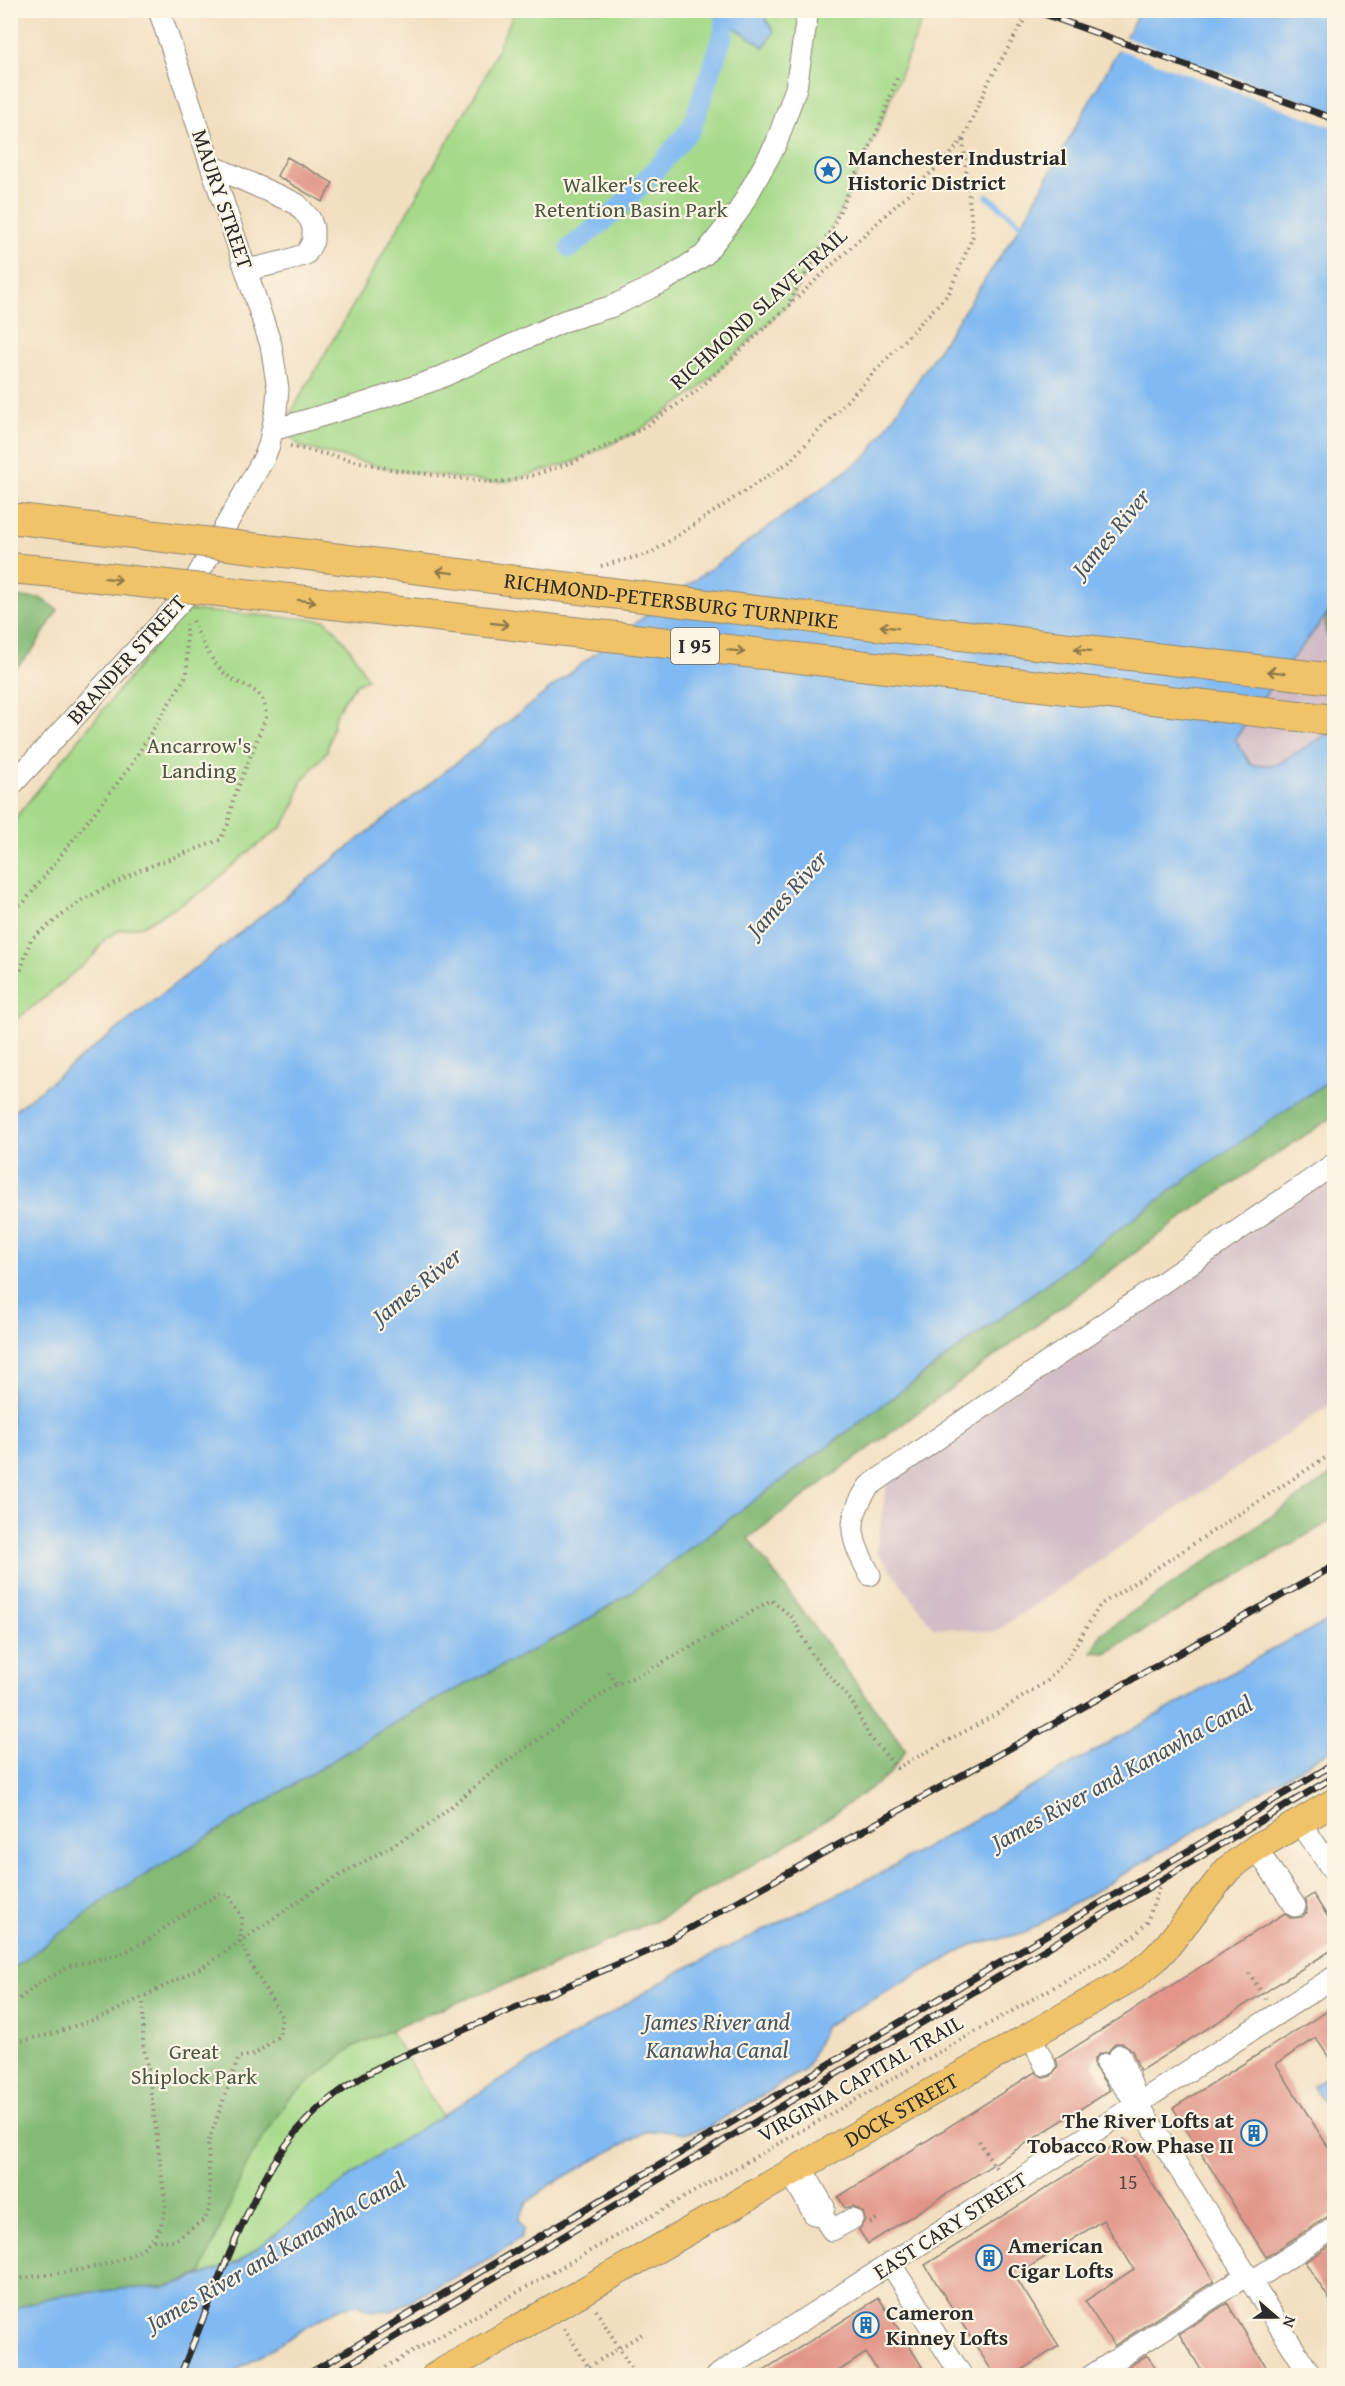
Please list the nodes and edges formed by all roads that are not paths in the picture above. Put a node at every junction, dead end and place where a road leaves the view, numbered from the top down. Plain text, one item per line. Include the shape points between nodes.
1 (159, 10) edge
2 (808, 10) edge
3 (212, 166) junction
4 (247, 270) junction
5 (278, 389) joint
6 (271, 437) junction
7 (10, 518) edge
8 (10, 568) edge
9 (1335, 679) edge
10 (1335, 720) edge
11 (10, 787) edge
12 (1335, 1164) edge
13 (870, 1575) dead end
14 (1335, 1802) edge
15 (1300, 1822) junction
16 (1256, 1848) junction
17 (1335, 1872) edge
18 (1295, 1906) dead end
19 (1335, 1977) edge
20 (1031, 2037) junction
21 (1113, 2060) dead end
22 (1046, 2065) dead end
23 (1138, 2104) junction
24 (796, 2170) junction
25 (860, 2222) road end
26 (1335, 2228) edge
27 (890, 2263) junction
28 (1249, 2278) junction
29 (435, 2376) edge
30 (716, 2376) edge
31 (962, 2376) edge
32 (1091, 2376) edge
33 (1311, 2376) edge

1 - 3 street, MAURY STREET
2 - 6 street via 796,88 776,144 738,212 704,255 664,281 613,306 564,321 437,380
3 - 4 street, MAURY STREET
3 - 4 street via 297,204 310,219 313,241 306,254
4 - 5 street, MAURY STREET via 272,345
5 - 6 street, BRANDER STREET
6 - 11 street, BRANDER STREET via 260,466 186,596
9 -> 7 highway, RICHMOND-PETERSBURG TURNPIKE / I 95, bridge
8 -> 10 highway, RICHMOND-PETERSBURG TURNPIKE / I 95, bridge
12 - 13 street via 869,1486 857,1503 853,1522 855,1546
14 - 15 main road, DOCK STREET
15 - 16 main road, DOCK STREET
15 - 17 street
16 - 18 street
16 - 20 main road, DOCK STREET via 1216,1882 1154,1960
19 - 23 street, EAST CARY STREET
20 - 22 street
20 - 24 main road, DOCK STREET
21 - 23 street
23 - 27 street, EAST CARY STREET
23 - 28 street
24 - 25 street via 824,2207 822,2216 832,2230
24 - 29 main road, DOCK STREET
26 - 28 street
27 - 30 street, EAST CARY STREET
27 - 31 street
28 - 32 street
28 - 33 street

